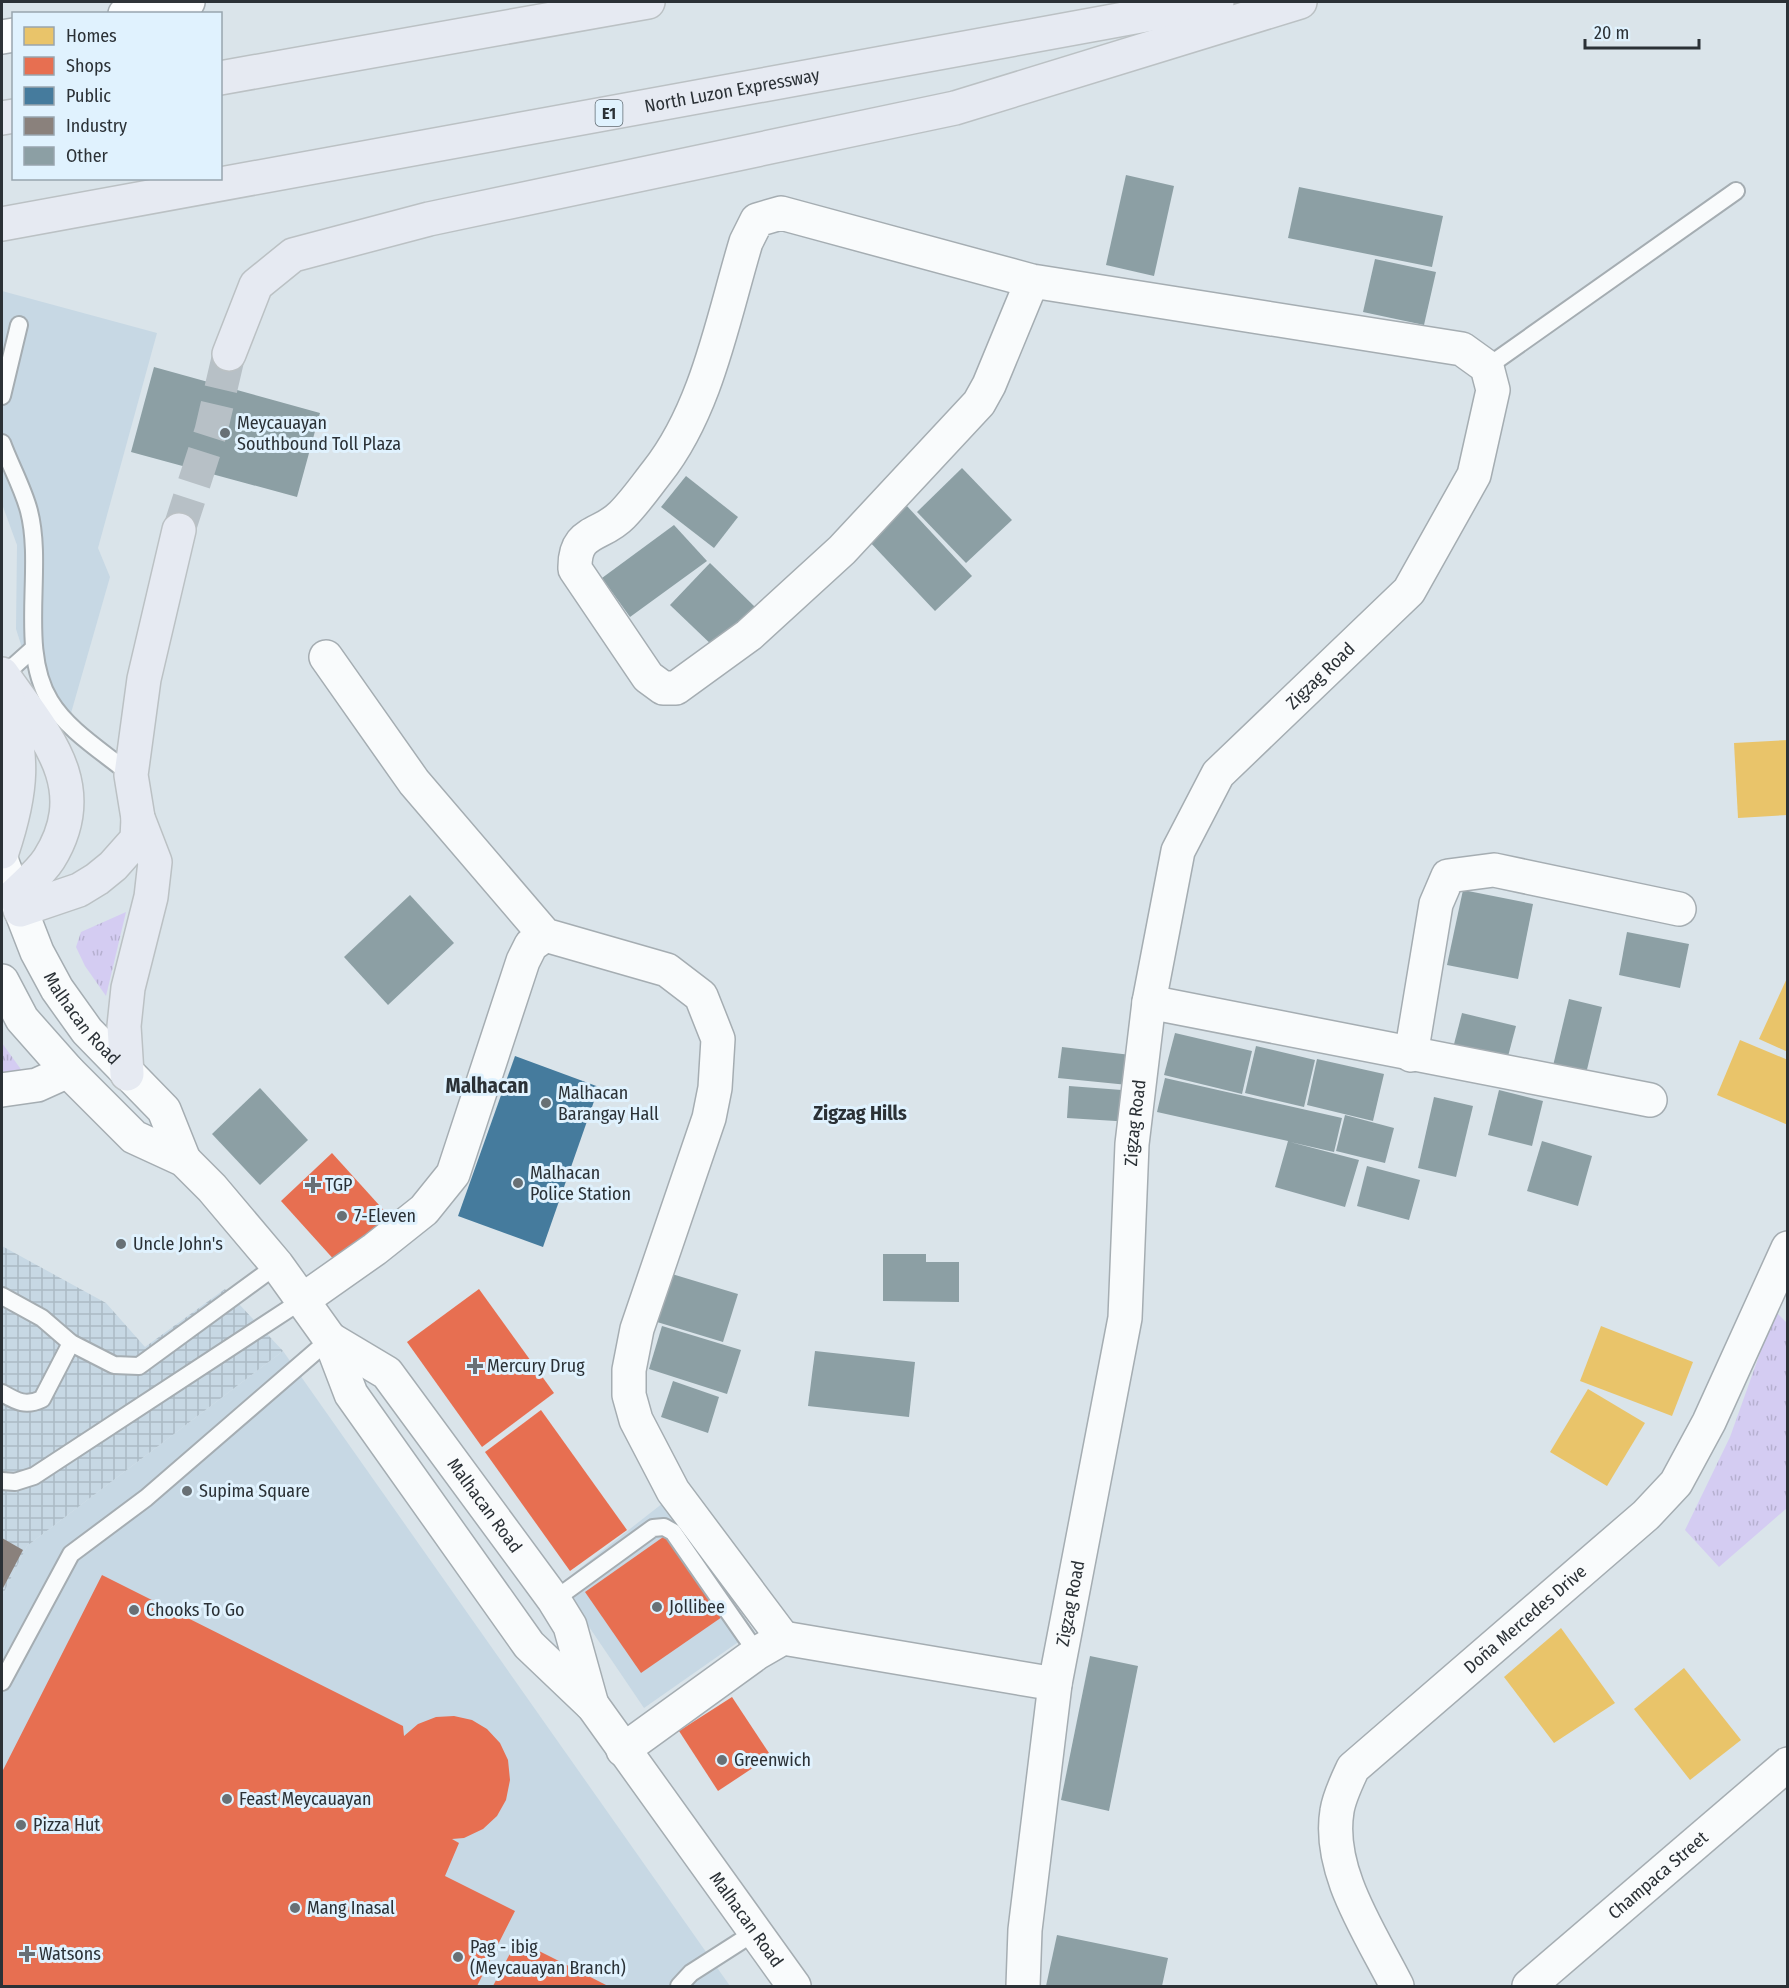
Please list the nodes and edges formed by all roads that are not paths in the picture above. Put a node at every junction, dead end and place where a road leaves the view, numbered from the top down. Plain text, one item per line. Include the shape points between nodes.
1 (180, 2) edge
2 (648, 2) edge
3 (1217, 2) edge
4 (1300, 2) edge
5 (134, 12) edge
6 (222, 78) edge
7 (1736, 191) dead end
8 (2, 224) edge
9 (1032, 281) junction
10 (19, 325) dead end
11 (229, 354) tunnel mouth
12 (1487, 367) junction
13 (2, 396) edge
14 (2, 443) edge
15 (179, 530) tunnel mouth
16 (34, 648) junction
17 (326, 657) dead end
18 (2, 675) edge
19 (131, 775) junction
20 (138, 818) junction
21 (2, 852) edge
22 (2, 862) edge
23 (9, 907) edge
24 (1680, 909) dead end
25 (545, 935) junction
26 (2, 981) edge
27 (1149, 1002) junction
28 (1411, 1055) junction
29 (68, 1071) junction
30 (127, 1074) junction
31 (2, 1090) edge
32 (1650, 1100) dead end
33 (184, 1160) junction
34 (1788, 1248) edge
35 (277, 1265) junction
36 (1781, 1291) edge
37 (2, 1296) edge
38 (304, 1299) junction
39 (330, 1339) junction
40 (71, 1342) junction
41 (2, 1393) edge
42 (2, 1481) edge
43 (554, 1600) junction
44 (770, 1645) junction
45 (2, 1682) edge
46 (1055, 1684) junction
47 (592, 1706) junction
48 (622, 1750) junction
49 (1788, 1764) edge
50 (755, 1932) junction
51 (679, 1986) edge
52 (794, 1986) edge
53 (1023, 1986) edge
54 (1397, 1986) edge
55 (1528, 1986) edge

1 - 5 street
2 - 6 highway
3 - 8 highway, North Luzon Expressway / E1
4 - 11 highway via 955,108 429,219 293,255 256,285
7 - 12 lane
9 - 9 street via 979,403 842,550 750,635 676,688 663,688 648,677 575,569 575,554 583,539 621,517 666,461 696,410 746,242 757,220 781,213
9 - 12 street via 1462,349
10 - 13 lane
12 - 27 street, Zigzag Road via 1493,390 1474,475 1408,591 1218,774 1178,851
14 - 16 lane via 29,511 34,552
15 - 19 highway via 144,679
16 - 18 lane
16 - 19 lane via 50,701 70,725
17 - 25 street via 414,782
18 - 21 highway via 20,762 18,797
18 - 23 highway via 48,739 63,769 68,794 62,828 49,859
19 - 20 highway
20 - 23 highway via 137,839 97,879 61,898
20 - 30 highway via 154,862 149,907 124,1026
22 - 23 street, Malhacan Road
23 - 30 street, Malhacan Road via 70,1010
24 - 28 street via 1494,870 1448,876 1436,904
25 - 38 street via 531,945 523,961 453,1174 424,1210
25 - 44 street via 667,970 701,996 718,1039 709,1118 637,1329 629,1370 629,1395 636,1420 673,1491
26 - 29 street, Malhacan Road via 22,1019
27 - 28 street
27 - 46 street, Zigzag Road via 1132,1144 1125,1318
28 - 32 street
29 - 31 street via 37,1085
29 - 33 street, Malhacan Road via 134,1137
30 - 33 street, Malhacan Road via 164,1110
33 - 35 street, Malhacan Road
34 - 36 street, Doña Mercedes Drive
35 - 38 street, Malhacan Road
35 - 40 lane via 139,1366 114,1365
36 - 54 street, Doña Mercedes Drive via 1676,1483 1646,1515 1353,1768 1337,1809 1335,1839 1343,1876
37 - 40 lane via 42,1318
38 - 39 street, Malhacan Road
38 - 42 lane via 34,1476
39 - 43 street, Malhacan Road via 387,1373
39 - 45 lane via 146,1498 71,1554
39 - 47 street, Malhacan Road via 351,1394 522,1636
40 - 41 lane via 42,1399 22,1404
43 - 44 lane via 653,1528 664,1527 673,1532
43 - 47 street, Malhacan Road via 570,1626
44 - 46 street
44 - 48 street
46 - 53 street, Zigzag Road via 1025,1930
47 - 48 street, Malhacan Road
48 - 50 street, Malhacan Road
49 - 55 street, Champaca Street
50 - 51 lane via 691,1973
50 - 52 street, Malhacan Road

